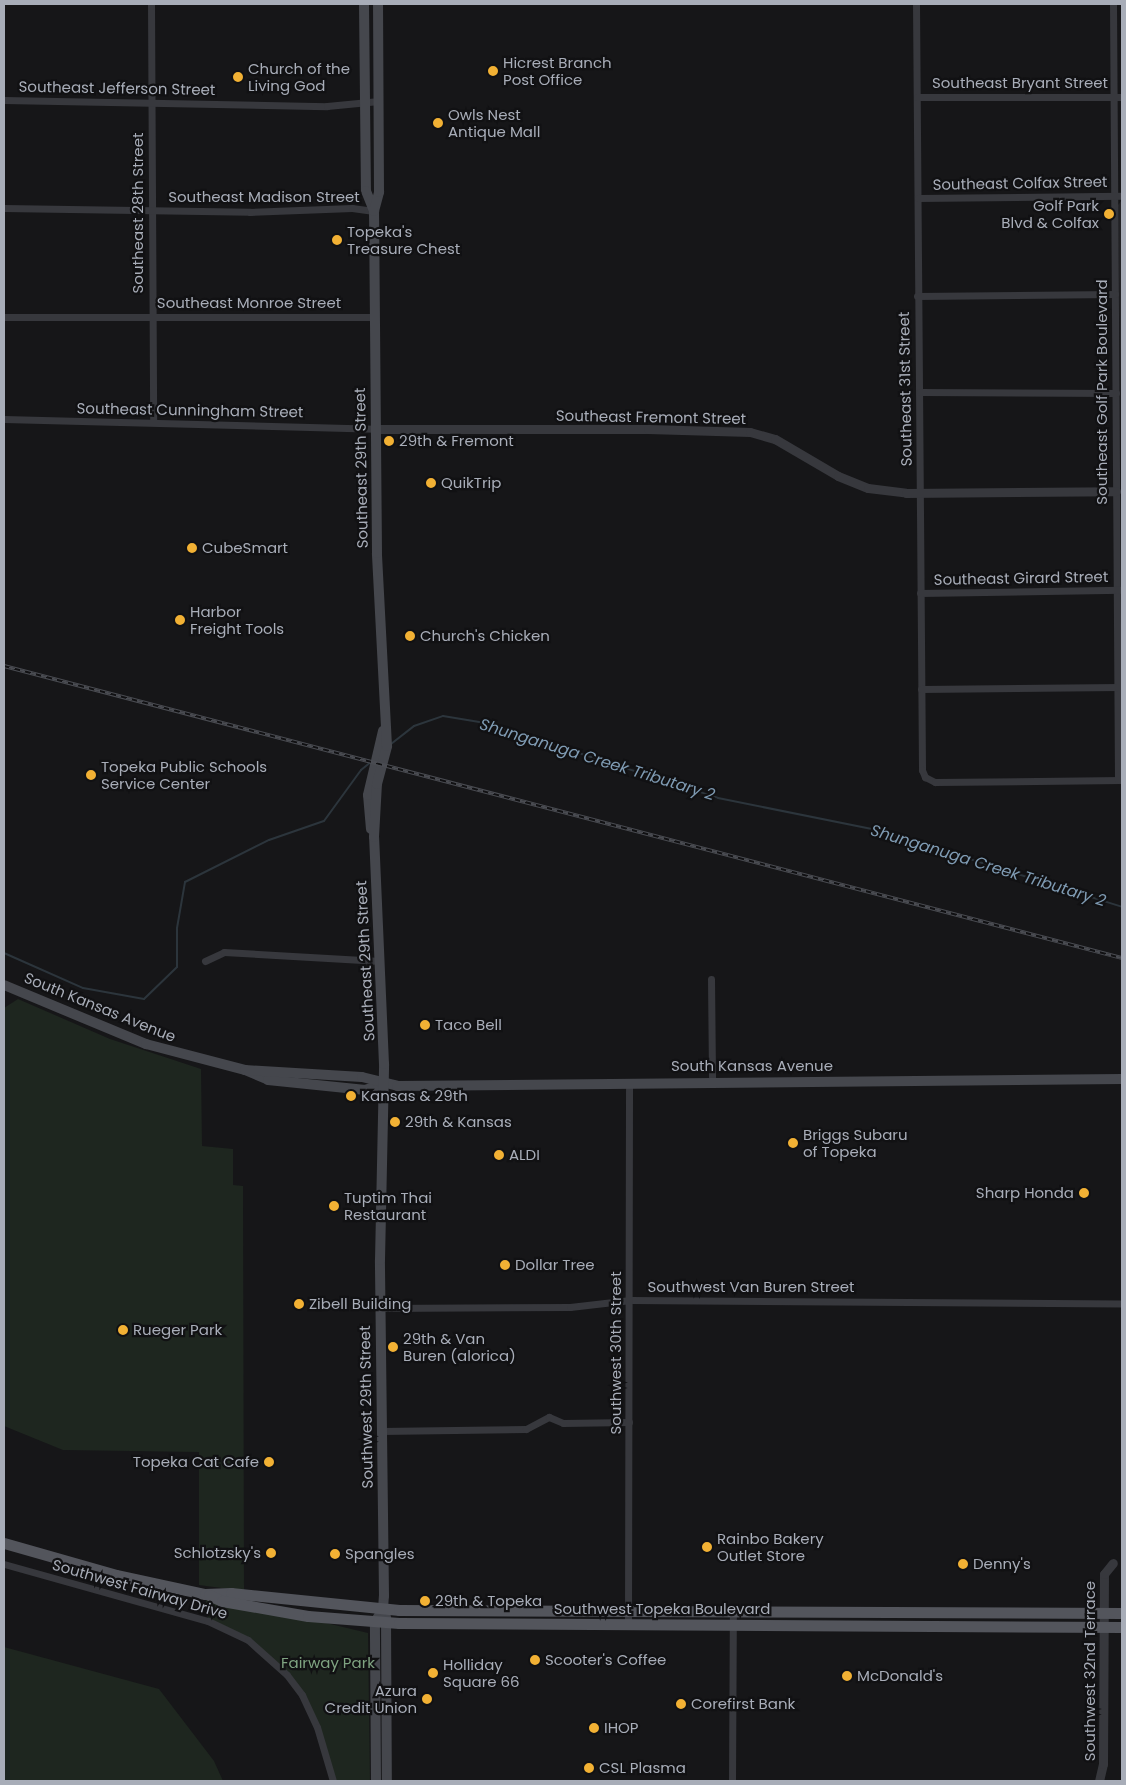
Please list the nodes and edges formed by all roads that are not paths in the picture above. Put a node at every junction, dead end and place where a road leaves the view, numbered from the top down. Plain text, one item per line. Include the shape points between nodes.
1 (151, 4) edge
2 (364, 4) edge
3 (378, 4) edge
4 (916, 4) edge
5 (1113, 4) edge
6 (917, 97) junction
7 (1114, 97) junction
8 (1122, 97) edge
9 (4, 100) edge
10 (365, 100) junction
11 (378, 101) junction
12 (152, 102) junction
13 (1118, 196) edge
14 (918, 198) junction
15 (4, 208) edge
16 (151, 211) junction
17 (374, 211) junction
18 (1115, 294) junction
19 (917, 296) junction
20 (4, 317) edge
21 (151, 317) junction
22 (374, 317) junction
23 (920, 392) junction
24 (1116, 393) junction
25 (4, 419) edge
26 (153, 422) junction
27 (376, 429) junction
28 (1119, 492) edge
29 (919, 493) junction
30 (1120, 590) edge
31 (920, 592) junction
32 (1120, 687) edge
33 (921, 689) junction
34 (1120, 780) edge
35 (205, 961) dead end
36 (380, 961) junction
37 (711, 979) dead end
38 (4, 985) edge
39 (1122, 1079) edge
40 (629, 1082) junction
41 (712, 1082) junction
42 (382, 1084) junction
43 (631, 1300) junction
44 (1122, 1303) edge
45 (380, 1308) junction
46 (629, 1422) junction
47 (381, 1431) junction
48 (4, 1543) edge
49 (1113, 1563) dead end
50 (4, 1564) edge
51 (205, 1594) junction
52 (382, 1609) junction
53 (628, 1610) junction
54 (733, 1610) junction
55 (923, 1612) junction
56 (989, 1612) junction
57 (1104, 1613) junction
58 (1122, 1613) edge
59 (375, 1622) junction
60 (388, 1623) junction
61 (628, 1624) junction
62 (732, 1624) junction
63 (989, 1625) junction
64 (922, 1626) junction
65 (1102, 1626) junction
66 (1122, 1627) edge
67 (332, 1781) edge
68 (376, 1781) edge
69 (387, 1781) edge
70 (732, 1781) edge
71 (1099, 1781) edge

1 - 12 street, Southeast 28th Street
2 - 10 main road, Southeast 29th Street
3 - 11 main road, Southeast 29th Street
4 - 6 street, Southeast 31st Street
5 - 7 street, Southeast Golf Park Boulevard
6 - 7 street, Southeast Bryant Street
6 - 14 street, Southeast 31st Street
7 - 8 street, Southeast Bryant Street
7 - 13 street, Southeast Golf Park Boulevard
9 - 12 street, Southeast Jefferson Street
10 - 11 street, Southeast Jefferson Street
10 - 12 street, Southeast Jefferson Street via 327,106
10 - 17 main road, Southeast 29th Street via 366,191
11 - 17 main road, Southeast 29th Street via 378,192
12 - 16 street, Southeast 28th Street
13 - 14 street, Southeast Colfax Street
13 - 18 street, Southeast Golf Park Boulevard
14 - 19 street, Southeast 31st Street
15 - 16 street, Southeast Madison Street
16 - 17 street, Southeast Madison Street
16 - 21 street, Southeast 28th Street
17 - 22 main road, Southeast 29th Street
18 - 19 street
18 - 24 street, Southeast Golf Park Boulevard
19 - 23 street, Southeast 31st Street
20 - 21 street, Southeast Monroe Street
21 - 22 street, Southeast Monroe Street
21 - 26 street, Southeast 28th Street
22 - 27 main road, Southeast 29th Street
23 - 24 street
23 - 29 street, Southeast 31st Street
24 - 28 street, Southeast Golf Park Boulevard
25 - 26 street, Southeast Cunningham Street
26 - 27 street, Southeast Cunningham Street
27 - 29 street, Southeast Fremont Street via 750,432 782,443 853,483 892,492
27 - 36 main road, Southeast 29th Street via 377,598 387,746 377,784 374,837
28 - 29 street, Southeast Fremont Street
28 - 30 street, Southeast Golf Park Boulevard
29 - 31 street, Southeast 31st Street
30 - 31 street, Southeast Girard Street
30 - 32 street, Southeast Golf Park Boulevard
31 - 33 street, Southeast 31st Street
32 - 33 street
32 - 34 street, Southeast Golf Park Boulevard
33 - 34 street, Southeast 31st Street via 923,774 935,782
35 - 36 street via 224,952
36 - 42 main road, Southeast 29th Street via 384,1019
37 - 41 street
38 - 42 main road, South Kansas Avenue via 146,1044 245,1070 362,1077
39 - 41 main road, South Kansas Avenue
40 - 41 main road, South Kansas Avenue
40 - 42 main road, South Kansas Avenue
40 - 43 street, Southwest 30th Street
42 - 45 main road, Southwest 29th Street
43 - 44 street, Southwest Van Buren Street
43 - 45 street, Southwest Van Buren Street via 570,1307
43 - 46 street, Southwest 30th Street
45 - 47 main road, Southwest 29th Street
46 - 47 street via 563,1423 549,1417 526,1429
46 - 53 street, Southwest 30th Street
47 - 52 main road, Southwest 29th Street
48 - 51 main road, Southwest Topeka Boulevard via 116,1574
49 - 57 street, Southwest 32nd Terrace via 1104,1574
50 - 67 street, Southwest Fairway Drive via 208,1621 248,1640 287,1675 302,1695 317,1727
51 - 52 main road, Southwest Topeka Boulevard via 231,1593
51 - 59 main road, Southwest Topeka Boulevard via 222,1601 295,1614
52 - 53 main road, Southwest Topeka Boulevard
52 - 59 main road, Southwest 29th Street
52 - 60 main road, Southwest 29th Street
53 - 54 main road, Southwest Topeka Boulevard
53 - 61 street, Southwest 30th Street
54 - 55 main road, Southwest Topeka Boulevard
54 - 62 street
55 - 56 main road, Southwest Topeka Boulevard
55 - 64 main road
56 - 57 main road, Southwest Topeka Boulevard
56 - 63 main road
57 - 58 main road, Southwest Topeka Boulevard
57 - 65 street, Southwest 32nd Terrace
59 - 60 main road, Southwest Topeka Boulevard
59 - 68 main road, Southwest 29th Street
60 - 61 main road, Southwest Topeka Boulevard
60 - 69 main road, Southwest 29th Street
61 - 62 main road, Southwest Topeka Boulevard
62 - 64 main road, Southwest Topeka Boulevard
62 - 70 street
63 - 64 main road, Southwest Topeka Boulevard
63 - 65 main road, Southwest Topeka Boulevard
65 - 66 main road, Southwest Topeka Boulevard
65 - 71 street, Southwest 32nd Terrace via 1103,1764

